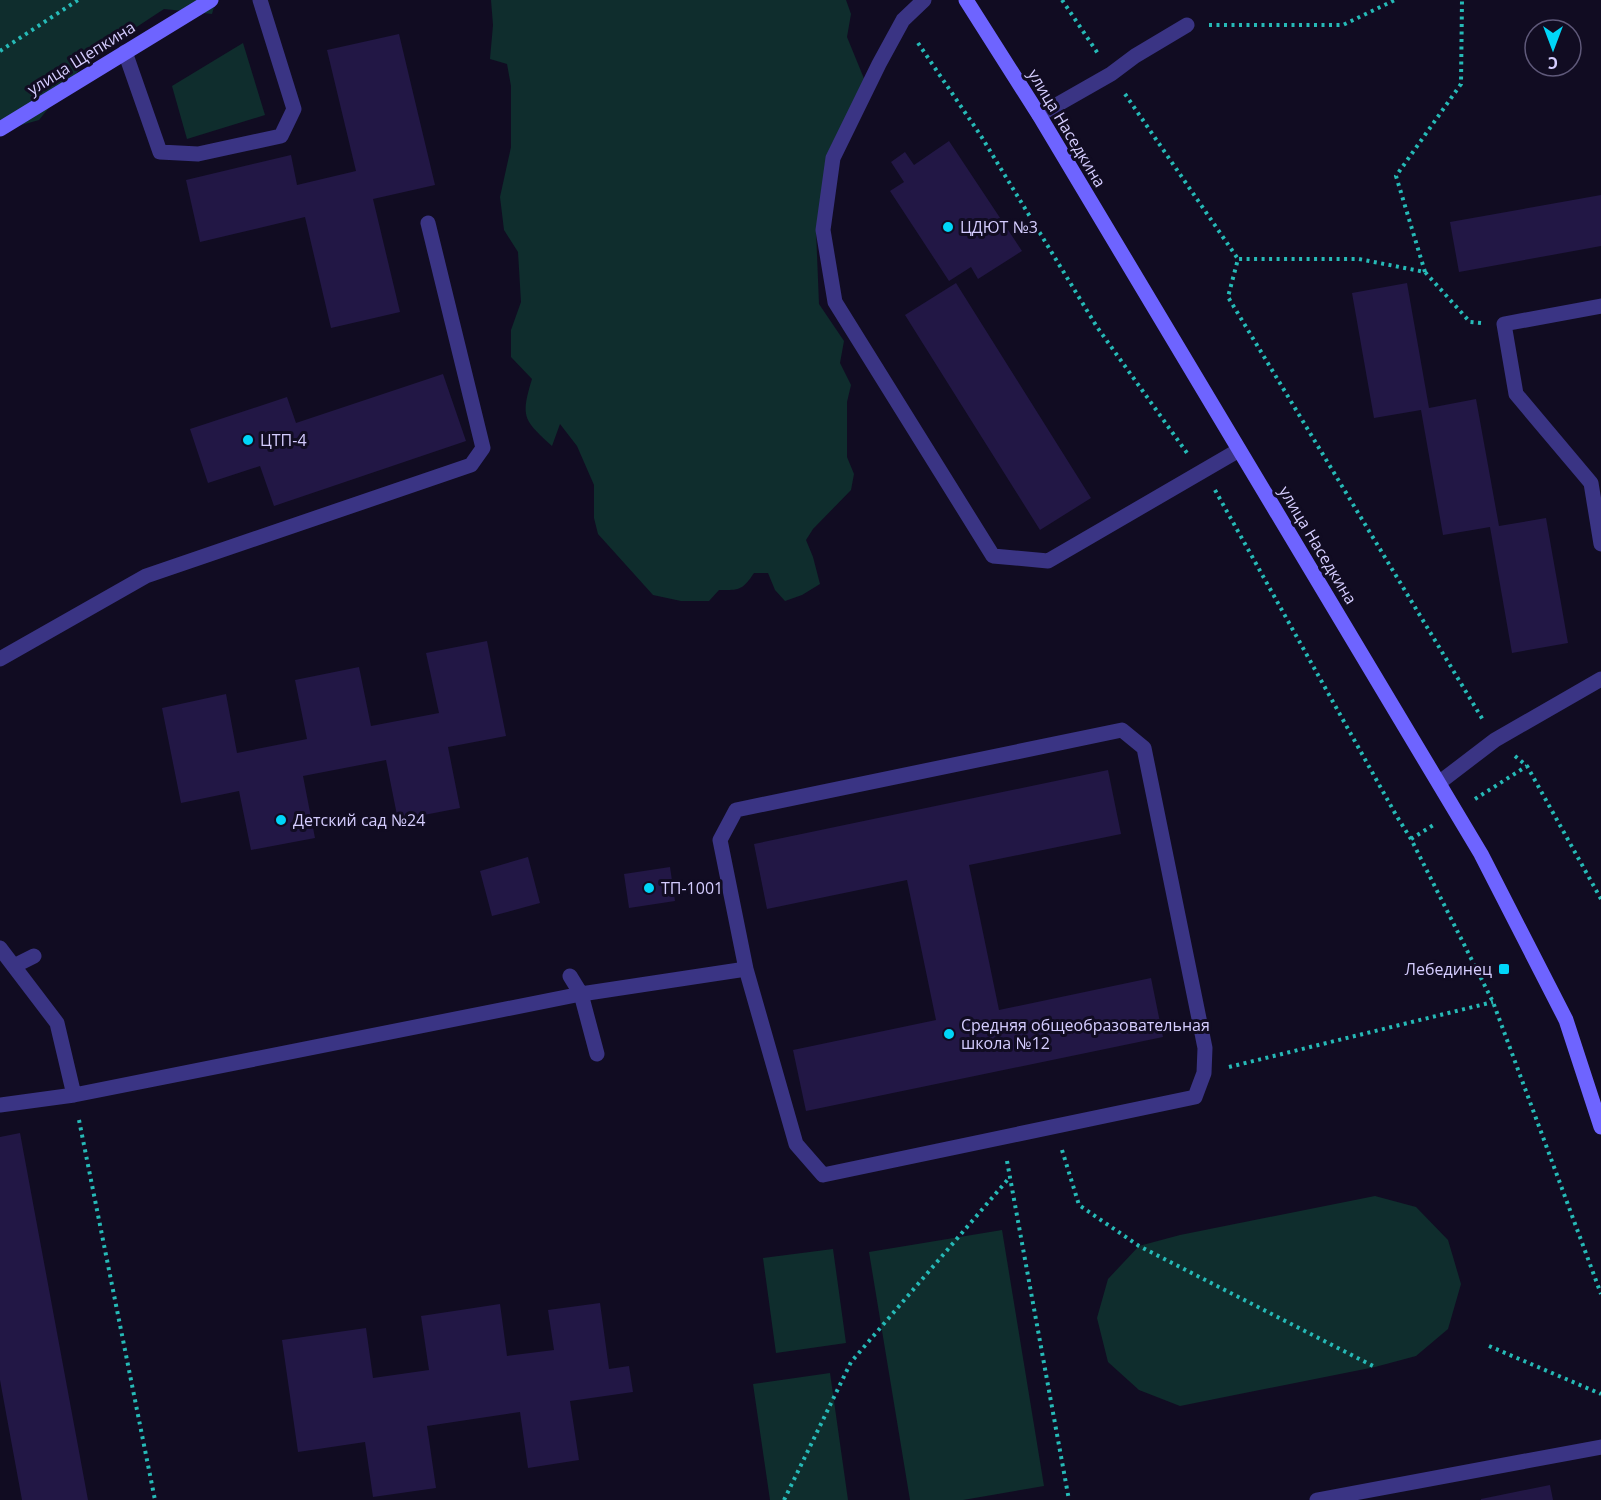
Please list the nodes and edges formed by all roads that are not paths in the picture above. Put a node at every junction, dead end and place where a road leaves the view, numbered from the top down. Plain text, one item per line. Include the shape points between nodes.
1 (212, 0) edge
2 (260, 0) edge
3 (924, 0) edge
4 (966, 0) edge
5 (1187, 26) road end
6 (125, 52) junction
7 (1038, 114) junction
8 (0, 129) edge
9 (428, 224) dead end
10 (1601, 306) edge
11 (1239, 450) junction
12 (1601, 544) edge
13 (0, 659) edge
14 (1601, 679) edge
15 (1440, 782) junction
16 (0, 948) edge
17 (34, 956) dead end
18 (14, 966) junction
19 (746, 969) junction
20 (570, 976) dead end
21 (581, 994) junction
22 (597, 1054) dead end
23 (74, 1095) junction
24 (0, 1105) edge
25 (1601, 1127) edge
26 (1601, 1447) edge
27 (1317, 1500) edge

1 - 6 main road, улица Щепкина
2 - 6 lane via 294,109 281,136 198,154 160,152
3 - 11 lane via 903,21 834,158 823,230 835,302 993,556 1047,561
4 - 7 main road, улица Наседкина
5 - 7 lane
6 - 8 main road, улица Щепкина
7 - 11 main road, улица Наседкина
9 - 13 lane via 483,448 471,465 146,576
10 - 12 lane via 1504,324 1516,394 1591,483
11 - 15 main road, улица Наседкина
14 - 15 lane via 1495,740
15 - 25 main road, улица Наседкина via 1566,1020
16 - 18 lane
17 - 18 lane
18 - 23 lane via 57,1023
19 - 19 lane via 720,840 736,810 1122,730 1144,748 1205,1048 1204,1073 1195,1097 823,1175 796,1144
19 - 21 lane
20 - 21 lane
21 - 22 lane
21 - 23 lane
23 - 24 lane
26 - 27 lane

